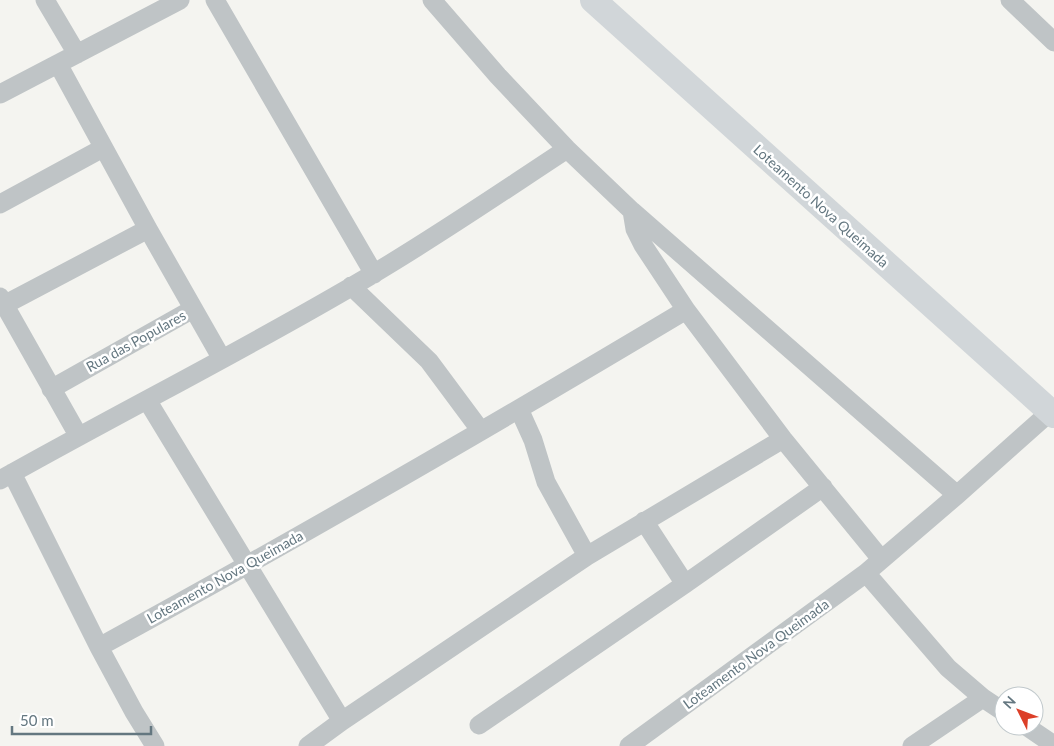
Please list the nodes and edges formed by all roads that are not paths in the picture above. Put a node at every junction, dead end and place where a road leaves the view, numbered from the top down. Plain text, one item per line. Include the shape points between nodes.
1 (45, 0) edge
2 (180, 0) edge
3 (215, 0) edge
4 (432, 0) edge
5 (593, 0) edge
6 (1010, 0) edge
7 (1054, 42) edge
8 (77, 54) junction
9 (58, 64) junction
10 (0, 94) edge
11 (103, 148) junction
12 (567, 149) junction
13 (0, 204) edge
14 (632, 211) junction
15 (148, 229) junction
16 (374, 274) junction
17 (351, 286) junction
18 (2, 301) edge
19 (193, 308) junction
20 (686, 310) junction
21 (222, 359) junction
22 (51, 389) junction
23 (147, 400) junction
24 (518, 409) junction
25 (1052, 413) edge
26 (481, 431) junction
27 (78, 435) junction
28 (783, 439) junction
29 (6, 477) edge
30 (822, 487) junction
31 (957, 495) junction
32 (644, 521) junction
33 (587, 556) junction
34 (881, 559) junction
35 (248, 565) junction
36 (866, 573) junction
37 (685, 584) junction
38 (99, 647) junction
39 (983, 698) junction
40 (994, 705) edge
41 (342, 720) junction
42 (479, 725) dead end
43 (649, 741) edge
44 (155, 746) edge
45 (308, 746) edge
46 (629, 746) edge
47 (912, 746) edge

1 - 8 street
2 - 8 street
3 - 16 street
4 - 12 street
5 - 25 street, Loteamento Nova Queimada
6 - 7 street
8 - 9 street
9 - 10 street
9 - 11 street, Rua das Populares
11 - 13 street
11 - 15 street, Rua das Populares
12 - 14 street
12 - 16 street
14 - 20 street via 643,245
14 - 31 street
15 - 18 street
15 - 19 street, Rua das Populares
16 - 17 street
17 - 21 street
17 - 26 street via 428,361
18 - 22 street
19 - 21 street
19 - 22 street, Rua das Populares
20 - 24 street, Loteamento Nova Queimada
20 - 28 street
21 - 23 street
22 - 27 street
23 - 27 street
23 - 35 street
24 - 26 street, Loteamento Nova Queimada
24 - 33 street via 533,440 546,482
25 - 31 street, Loteamento Nova Queimada
26 - 35 street, Loteamento Nova Queimada
27 - 29 street
28 - 30 street
28 - 32 street
29 - 38 street
30 - 34 street
30 - 37 street
31 - 34 street, Loteamento Nova Queimada
32 - 33 street
32 - 37 street
33 - 41 street
34 - 36 street, Loteamento Nova Queimada
35 - 38 street, Loteamento Nova Queimada
35 - 41 street
36 - 39 street via 948,668
36 - 43 street, Loteamento Nova Queimada
37 - 42 street
38 - 44 street
39 - 40 street
39 - 47 street
41 - 45 street
43 - 46 street, Loteamento Nova Queimada

